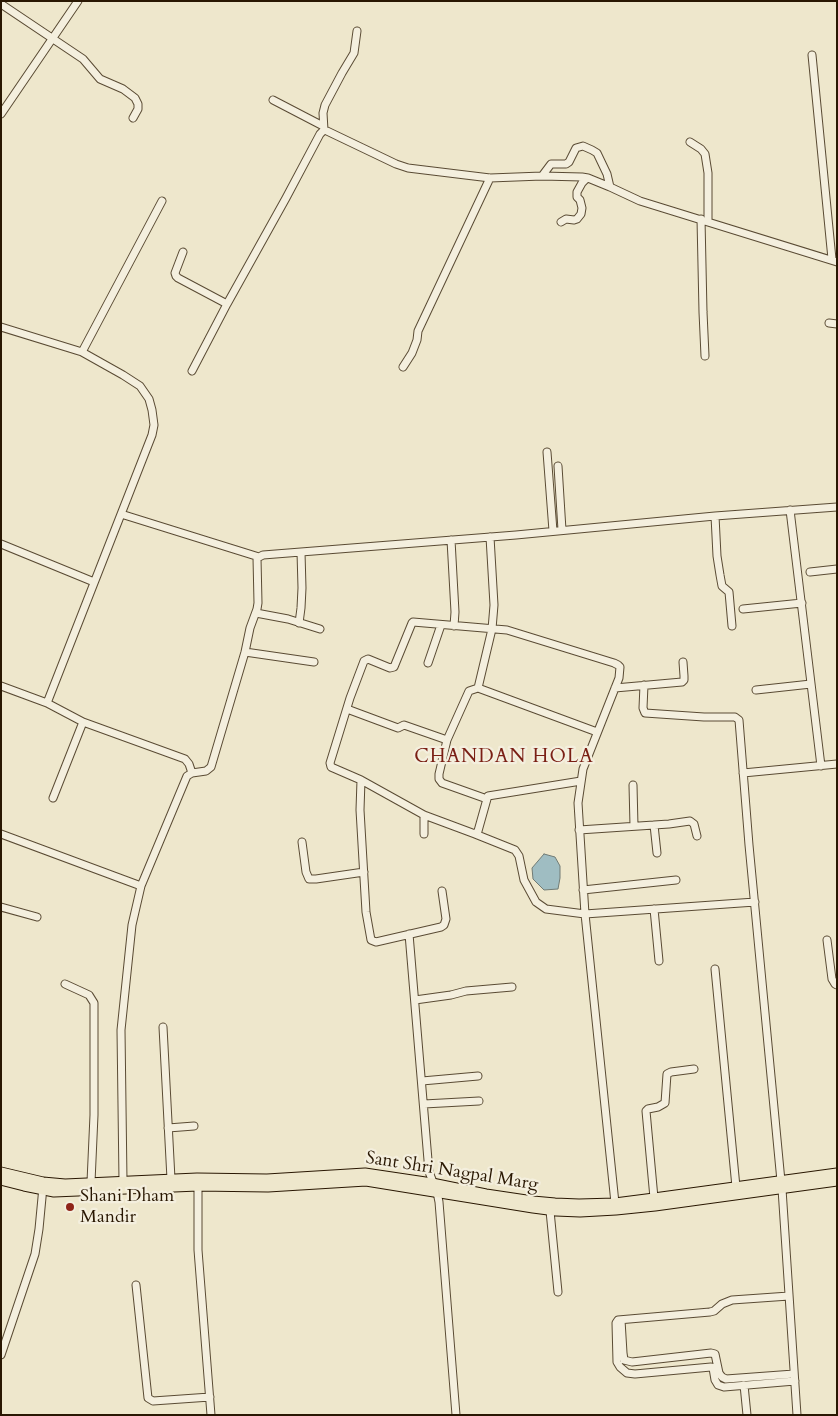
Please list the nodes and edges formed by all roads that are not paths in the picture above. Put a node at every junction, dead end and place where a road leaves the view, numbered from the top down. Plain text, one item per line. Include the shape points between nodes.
1 (78, 1) edge
2 (1, 4) edge
3 (357, 30) dead end
4 (52, 39) junction
5 (812, 55) dead end
6 (1, 97) edge
7 (273, 100) dead end
8 (10, 102) junction
9 (1, 114) edge
10 (133, 118) dead end
11 (323, 128) junction
12 (690, 142) dead end
13 (542, 176) junction
14 (490, 178) junction
15 (586, 178) junction
16 (610, 187) junction
17 (162, 201) dead end
18 (705, 220) junction
19 (561, 222) dead end
20 (183, 252) dead end
21 (834, 261) edge
22 (227, 304) junction
23 (2, 326) edge
24 (82, 352) junction
25 (705, 356) dead end
26 (403, 367) dead end
27 (192, 371) dead end
28 (547, 452) dead end
29 (558, 466) dead end
30 (837, 506) edge
31 (790, 510) junction
32 (121, 514) junction
33 (715, 516) junction
34 (562, 530) junction
35 (553, 531) junction
36 (490, 537) junction
37 (451, 540) junction
38 (1, 544) edge
39 (301, 552) junction
40 (259, 557) junction
41 (837, 570) edge
42 (810, 572) dead end
43 (94, 582) junction
44 (802, 603) junction
45 (742, 608) dead end
46 (256, 613) junction
47 (299, 622) junction
48 (441, 625) junction
49 (454, 626) junction
50 (732, 626) dead end
51 (320, 629) dead end
52 (492, 629) junction
53 (245, 652) junction
54 (314, 662) dead end
55 (683, 662) dead end
56 (428, 663) dead end
57 (811, 684) junction
58 (1, 686) edge
59 (644, 686) junction
60 (478, 688) junction
61 (615, 688) junction
62 (756, 690) dead end
63 (47, 703) junction
64 (347, 709) junction
65 (83, 722) junction
66 (598, 732) junction
67 (447, 740) junction
68 (837, 764) edge
69 (821, 766) junction
70 (192, 773) junction
71 (743, 773) junction
72 (361, 780) junction
73 (581, 781) junction
74 (633, 785) dead end
75 (53, 798) dead end
76 (486, 799) junction
77 (424, 815) junction
78 (654, 825) junction
79 (634, 826) junction
80 (579, 830) junction
81 (1, 834) edge
82 (424, 834) dead end
83 (475, 834) junction
84 (697, 836) dead end
85 (302, 842) dead end
86 (657, 853) dead end
87 (364, 872) junction
88 (676, 880) dead end
89 (141, 886) junction
90 (442, 890) dead end
91 (584, 890) junction
92 (754, 902) junction
93 (1, 907) edge
94 (654, 909) junction
95 (585, 914) junction
96 (37, 917) dead end
97 (409, 934) junction
98 (827, 940) dead end
99 (659, 961) dead end
100 (715, 969) dead end
101 (65, 984) dead end
102 (837, 985) edge
103 (512, 987) dead end
104 (415, 1000) junction
105 (163, 1026) dead end
106 (694, 1069) dead end
107 (478, 1076) dead end
108 (422, 1080) junction
109 (479, 1101) dead end
110 (424, 1104) junction
111 (194, 1126) dead end
112 (168, 1128) junction
113 (1, 1172) edge
114 (837, 1173) edge
115 (171, 1179) junction
116 (1, 1180) edge
117 (122, 1181) junction
118 (837, 1181) edge
119 (91, 1182) junction
120 (432, 1183) junction
121 (781, 1185) junction
122 (43, 1186) junction
123 (198, 1186) junction
124 (736, 1186) junction
125 (437, 1192) junction
126 (654, 1198) junction
127 (615, 1202) junction
128 (550, 1210) junction
129 (136, 1285) dead end
130 (558, 1292) dead end
131 (789, 1296) junction
132 (621, 1320) junction
133 (1, 1356) edge
134 (795, 1377) junction
135 (744, 1385) junction
136 (210, 1397) junction
137 (211, 1415) edge
138 (456, 1415) edge
139 (746, 1415) edge
140 (797, 1415) edge

1 - 4 street
2 - 4 street
3 - 11 street via 354,53 325,105
4 - 8 street
4 - 10 street via 83,59 100,79 135,98 138,109
5 - 21 street
6 - 8 street
7 - 11 street
8 - 9 street
11 - 14 street via 402,166
11 - 22 street
12 - 18 street via 705,154 708,173
13 - 14 street
13 - 15 street
13 - 16 street via 551,164 569,162 576,148 583,146 597,153
14 - 26 street
15 - 16 street
15 - 19 street via 577,192 581,214 577,219
16 - 18 street via 640,201
17 - 24 street
18 - 21 street
18 - 25 street via 702,312
20 - 22 street via 176,276
22 - 27 street
23 - 24 street
24 - 32 street via 140,386 152,410 152,435
28 - 35 street
29 - 34 street
30 - 31 street
31 - 33 street
31 - 44 street
32 - 40 street
32 - 43 street
33 - 34 street
33 - 50 street via 717,556 722,586 729,592
34 - 35 street
35 - 36 street
36 - 37 street
36 - 52 street via 494,605
37 - 39 street
37 - 49 street
38 - 43 street
39 - 40 street
39 - 47 street
40 - 46 street via 256,560
41 - 42 street
43 - 63 street
44 - 45 street
44 - 57 street
46 - 47 street
46 - 53 street
47 - 51 street
48 - 49 street
48 - 56 street
48 - 64 street via 412,622 393,668 368,659 364,661
49 - 52 street
52 - 60 street
52 - 61 street via 510,631 618,665 620,674
53 - 54 street
53 - 70 street via 211,767 206,772
55 - 59 street via 682,682
57 - 62 street
57 - 69 street
58 - 63 street
59 - 61 street
59 - 71 street via 642,708 645,713 737,718
60 - 66 street
60 - 67 street via 469,691
61 - 66 street
63 - 65 street
64 - 67 street via 398,728 404,725
64 - 72 street via 330,765
65 - 70 street via 185,759
65 - 75 street
66 - 73 street
67 - 76 street via 439,779 442,783
68 - 69 street
69 - 71 street
70 - 89 street via 187,776
71 - 92 street
72 - 77 street
72 - 87 street
73 - 76 street via 492,794
73 - 80 street
74 - 79 street
76 - 83 street
77 - 82 street
77 - 83 street
78 - 79 street
78 - 84 street via 690,821
78 - 86 street
79 - 80 street
80 - 91 street
81 - 89 street
83 - 95 street via 515,850 524,880 538,905
85 - 87 street via 309,879
87 - 97 street via 370,939 376,942
88 - 91 street
89 - 117 street via 132,925 121,1030
90 - 97 street via 444,925
91 - 95 street
92 - 94 street
92 - 121 street
93 - 96 street
94 - 95 street
94 - 99 street
95 - 127 street
97 - 104 street
98 - 102 street via 832,979
100 - 124 street
101 - 119 street via 89,995 94,1003
103 - 104 street
104 - 108 street
105 - 112 street
106 - 126 street via 666,1074 665,1103 646,1111
107 - 108 street
108 - 110 street
109 - 110 street
110 - 120 street
111 - 112 street
112 - 115 street
113 - 122 main road, Sant Shri Nagpal Marg
114 - 121 main road, Sant Shri Nagpal Marg
115 - 117 main road, Sant Shri Nagpal Marg
115 - 120 main road, Sant Shri Nagpal Marg via 267,1179 366,1173
116 - 122 main road, Sant Shri Nagpal Marg
117 - 119 main road, Sant Shri Nagpal Marg
118 - 121 main road, Sant Shri Nagpal Marg
119 - 122 main road, Sant Shri Nagpal Marg
120 - 125 street
120 - 127 main road, Sant Shri Nagpal Marg via 555,1203
121 - 124 main road, Sant Shri Nagpal Marg
121 - 128 main road, Sant Shri Nagpal Marg via 616,1210
121 - 131 street
122 - 123 main road, Sant Shri Nagpal Marg via 66,1192
122 - 133 street via 35,1254
123 - 125 main road, Sant Shri Nagpal Marg via 268,1187 366,1181
123 - 136 street via 198,1250
124 - 126 main road, Sant Shri Nagpal Marg
125 - 128 main road, Sant Shri Nagpal Marg
125 - 138 street
126 - 127 main road, Sant Shri Nagpal Marg
128 - 130 street
129 - 136 street via 148,1398 153,1401
131 - 132 street via 732,1300 710,1312
131 - 134 street
132 - 134 street via 624,1360 632,1362 711,1353 715,1354 719,1373 726,1379
132 - 135 street via 616,1323 617,1362 627,1373 711,1367 718,1385
134 - 135 street
134 - 140 street
135 - 139 street
136 - 137 street

